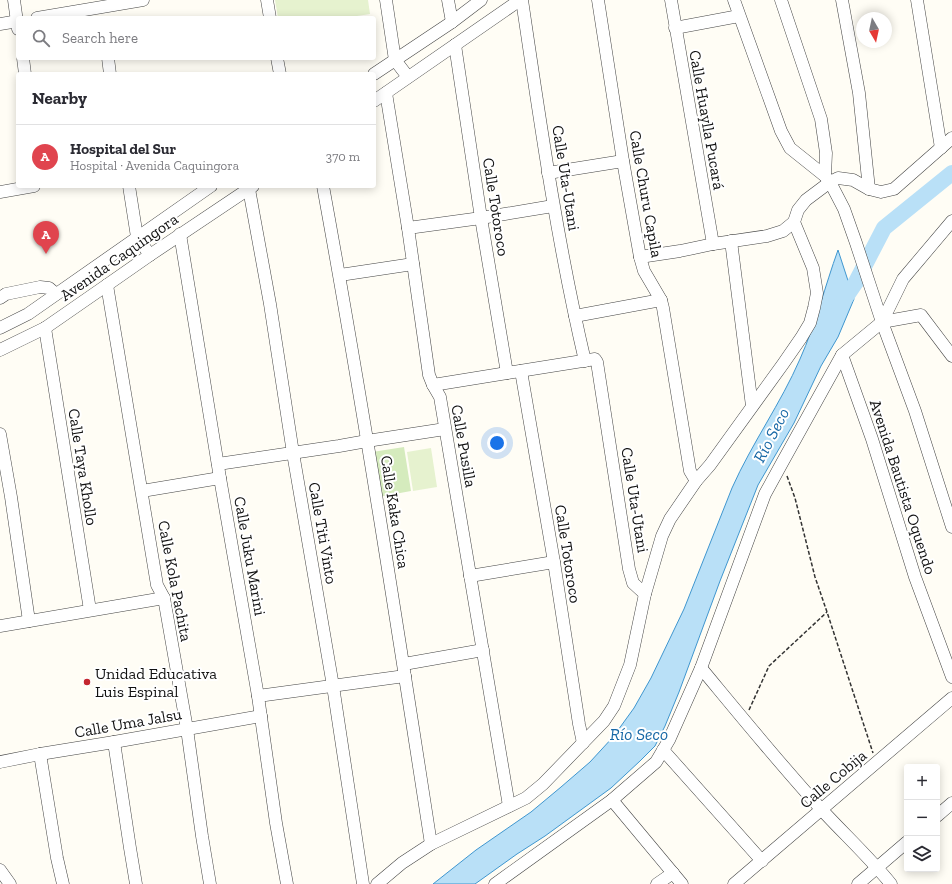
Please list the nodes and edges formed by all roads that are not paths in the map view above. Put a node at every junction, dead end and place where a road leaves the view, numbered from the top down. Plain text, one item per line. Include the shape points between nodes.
1 (14, 0) edge
2 (142, 0) edge
3 (266, 0) edge
4 (386, 0) edge
5 (448, 0) edge
6 (481, 0) edge
7 (521, 0) edge
8 (598, 0) edge
9 (671, 0) edge
10 (734, 0) edge
11 (781, 0) edge
12 (842, 0) edge
13 (917, 0) edge
14 (100, 13) edge
15 (17, 16) edge
16 (62, 16) edge
17 (270, 16) edge
18 (739, 16) junction
19 (452, 22) junction
20 (0, 24) edge
21 (16, 24) edge
22 (675, 28) junction
23 (455, 45) junction
24 (23, 60) edge
25 (108, 60) edge
26 (277, 60) edge
27 (395, 60) junction
28 (25, 72) edge
29 (110, 72) edge
30 (280, 72) edge
31 (376, 73) edge
32 (408, 77) junction
33 (386, 92) junction
34 (376, 100) edge
35 (952, 138) edge
36 (941, 148) junction
37 (623, 161) junction
38 (548, 173) junction
39 (827, 179) junction
40 (23, 188) edge
41 (129, 188) edge
42 (208, 188) edge
43 (249, 188) edge
44 (251, 188) edge
45 (324, 188) edge
46 (869, 189) junction
47 (0, 192) edge
48 (553, 206) junction
49 (481, 218) junction
50 (952, 221) edge
51 (794, 222) junction
52 (408, 228) junction
53 (180, 234) junction
54 (137, 237) junction
55 (731, 241) junction
56 (713, 244) junction
57 (150, 254) junction
58 (640, 257) junction
59 (413, 264) junction
60 (340, 275) junction
61 (107, 285) junction
62 (56, 294) junction
63 (0, 298) edge
64 (661, 300) junction
65 (575, 316) junction
66 (882, 322) junction
67 (0, 328) edge
68 (45, 328) junction
69 (0, 350) edge
70 (842, 355) junction
71 (952, 356) edge
72 (590, 360) junction
73 (521, 371) junction
74 (507, 373) junction
75 (433, 385) junction
76 (752, 406) junction
77 (445, 430) junction
78 (0, 434) edge
79 (367, 441) junction
80 (293, 453) junction
81 (218, 464) junction
82 (220, 478) junction
83 (696, 481) junction
84 (142, 491) junction
85 (948, 495) edge
86 (952, 527) edge
87 (554, 562) junction
88 (470, 576) junction
89 (645, 594) junction
90 (164, 598) junction
91 (90, 610) junction
92 (29, 621) junction
93 (0, 626) edge
94 (483, 650) junction
95 (701, 668) junction
96 (404, 670) junction
97 (952, 677) edge
98 (333, 686) junction
99 (258, 696) junction
100 (952, 698) edge
101 (261, 716) junction
102 (187, 729) junction
103 (114, 742) junction
104 (583, 743) junction
105 (663, 750) junction
106 (40, 754) junction
107 (0, 762) edge
108 (612, 800) junction
109 (952, 803) edge
110 (509, 806) junction
111 (821, 809) junction
112 (940, 813) edge
113 (431, 844) junction
114 (904, 845) edge
115 (762, 861) junction
116 (878, 867) junction
117 (0, 870) edge
118 (673, 873) junction
119 (10, 884) edge
120 (63, 884) edge
121 (136, 884) edge
122 (210, 884) edge
123 (287, 884) edge
124 (363, 884) edge
125 (377, 884) edge
126 (495, 884) edge
127 (657, 884) edge
128 (682, 884) edge
129 (734, 884) edge
130 (858, 884) edge
131 (891, 884) edge

1 - 15 street
2 - 14 street
3 - 17 street
4 - 27 street
5 - 19 street
6 - 19 street
7 - 23 street
7 - 38 street, Calle Uta-Utani
8 - 37 street, Calle Churu Capila
9 - 22 street, Calle Huaylla Pucará
10 - 18 street
11 - 39 street via 821,119
12 - 46 street via 859,93
13 - 36 street
14 - 16 street
18 - 22 street
18 - 39 street via 781,131 790,148
19 - 27 street
20 - 21 street
22 - 56 street, Calle Huaylla Pucará
23 - 32 street
23 - 49 street, Calle Totoroco
24 - 28 street
25 - 29 street
26 - 30 street
27 - 31 street
27 - 32 street
32 - 33 street
33 - 34 street
33 - 52 street, Calle Pusilla
35 - 36 street
36 - 46 street via 894,189 881,192
37 - 38 street
37 - 58 street, Calle Churu Capila
38 - 48 street, Calle Uta-Utani
39 - 46 street via 853,180
39 - 51 street via 798,210
39 - 66 street via 844,210
40 - 47 street
41 - 54 street
42 - 54 street, Avenida Caquingora
43 - 53 street, Avenida Caquingora
44 - 80 street, Calle Titi Vinto
45 - 60 street, Calle Kaka Chica
48 - 49 street
48 - 65 street, Calle Uta-Utani
49 - 52 street
49 - 74 street, Calle Totoroco
50 - 66 street via 904,279
51 - 55 street via 783,231 767,236
51 - 76 street via 813,268 817,294 814,308 810,323 801,338
52 - 59 street, Calle Pusilla
53 - 57 street, Avenida Caquingora
53 - 81 street, Calle Juku Marini
54 - 57 street
54 - 62 street, Avenida Caquingora
55 - 56 street
55 - 76 street
56 - 58 street
57 - 61 street, Avenida Caquingora
58 - 64 street, Calle Churu Capila via 644,271
59 - 60 street
59 - 75 street, Calle Pusilla via 429,375
60 - 79 street, Calle Kaka Chica
61 - 68 street, Avenida Caquingora
61 - 84 street, Calle Kola Pachita
62 - 63 street via 49,288 40,287 6,294
62 - 67 street, Avenida Caquingora via 28,314
64 - 65 street
64 - 83 street, Calle Churu Capila via 690,471
65 - 72 street, Calle Uta-Utani
66 - 70 street
66 - 71 street via 920,315
66 - 85 street
68 - 69 street, Avenida Caquingora
68 - 91 street, Calle Taya Khollo
70 - 95 street via 765,494
70 - 97 street, Avenida Bautista Oquendo via 872,439 915,577
72 - 73 street
72 - 89 street, Calle Uta-Utani via 597,362 629,569 633,583
73 - 74 street
73 - 87 street, Calle Totoroco
74 - 75 street
75 - 77 street, Calle Pusilla via 440,397
76 - 83 street
77 - 79 street
77 - 88 street, Calle Pusilla
78 - 92 street
79 - 80 street
79 - 96 street, Calle Kaka Chica
80 - 81 street
80 - 98 street, Calle Titi Vinto
81 - 82 street, Calle Juku Marini
82 - 84 street
82 - 99 street, Calle Juku Marini
83 - 89 street via 670,519 662,536
84 - 90 street, Calle Kola Pachita via 157,585
85 - 86 street
87 - 88 street
87 - 104 street, Calle Totoroco
88 - 94 street, Calle Pusilla
89 - 104 street via 630,665 622,689 604,722
90 - 91 street
90 - 102 street, Calle Kola Pachita
91 - 92 street
92 - 93 street
94 - 96 street
94 - 110 street, Calle Pusilla
95 - 105 street
95 - 111 street
96 - 98 street
96 - 113 street, Calle Kaka Chica
98 - 99 street
98 - 124 street, Calle Titi Vinto
99 - 101 street, Calle Juku Marini
100 - 111 street, Calle Cobija
101 - 102 street, Calle Uma Jalsu
101 - 123 street, Calle Juku Marini
102 - 103 street, Calle Uma Jalsu
102 - 122 street, Calle Kola Pachita
103 - 106 street, Calle Uma Jalsu
103 - 121 street
104 - 110 street via 543,784 526,798
105 - 108 street via 656,762
105 - 115 street
106 - 107 street, Calle Uma Jalsu
106 - 120 street
108 - 118 street
108 - 126 street
109 - 112 street
110 - 113 street
111 - 115 street, Calle Cobija
111 - 116 street
113 - 125 street
114 - 116 street
115 - 129 street, Calle Cobija
116 - 130 street
116 - 131 street
117 - 119 street
118 - 127 street
118 - 128 street

